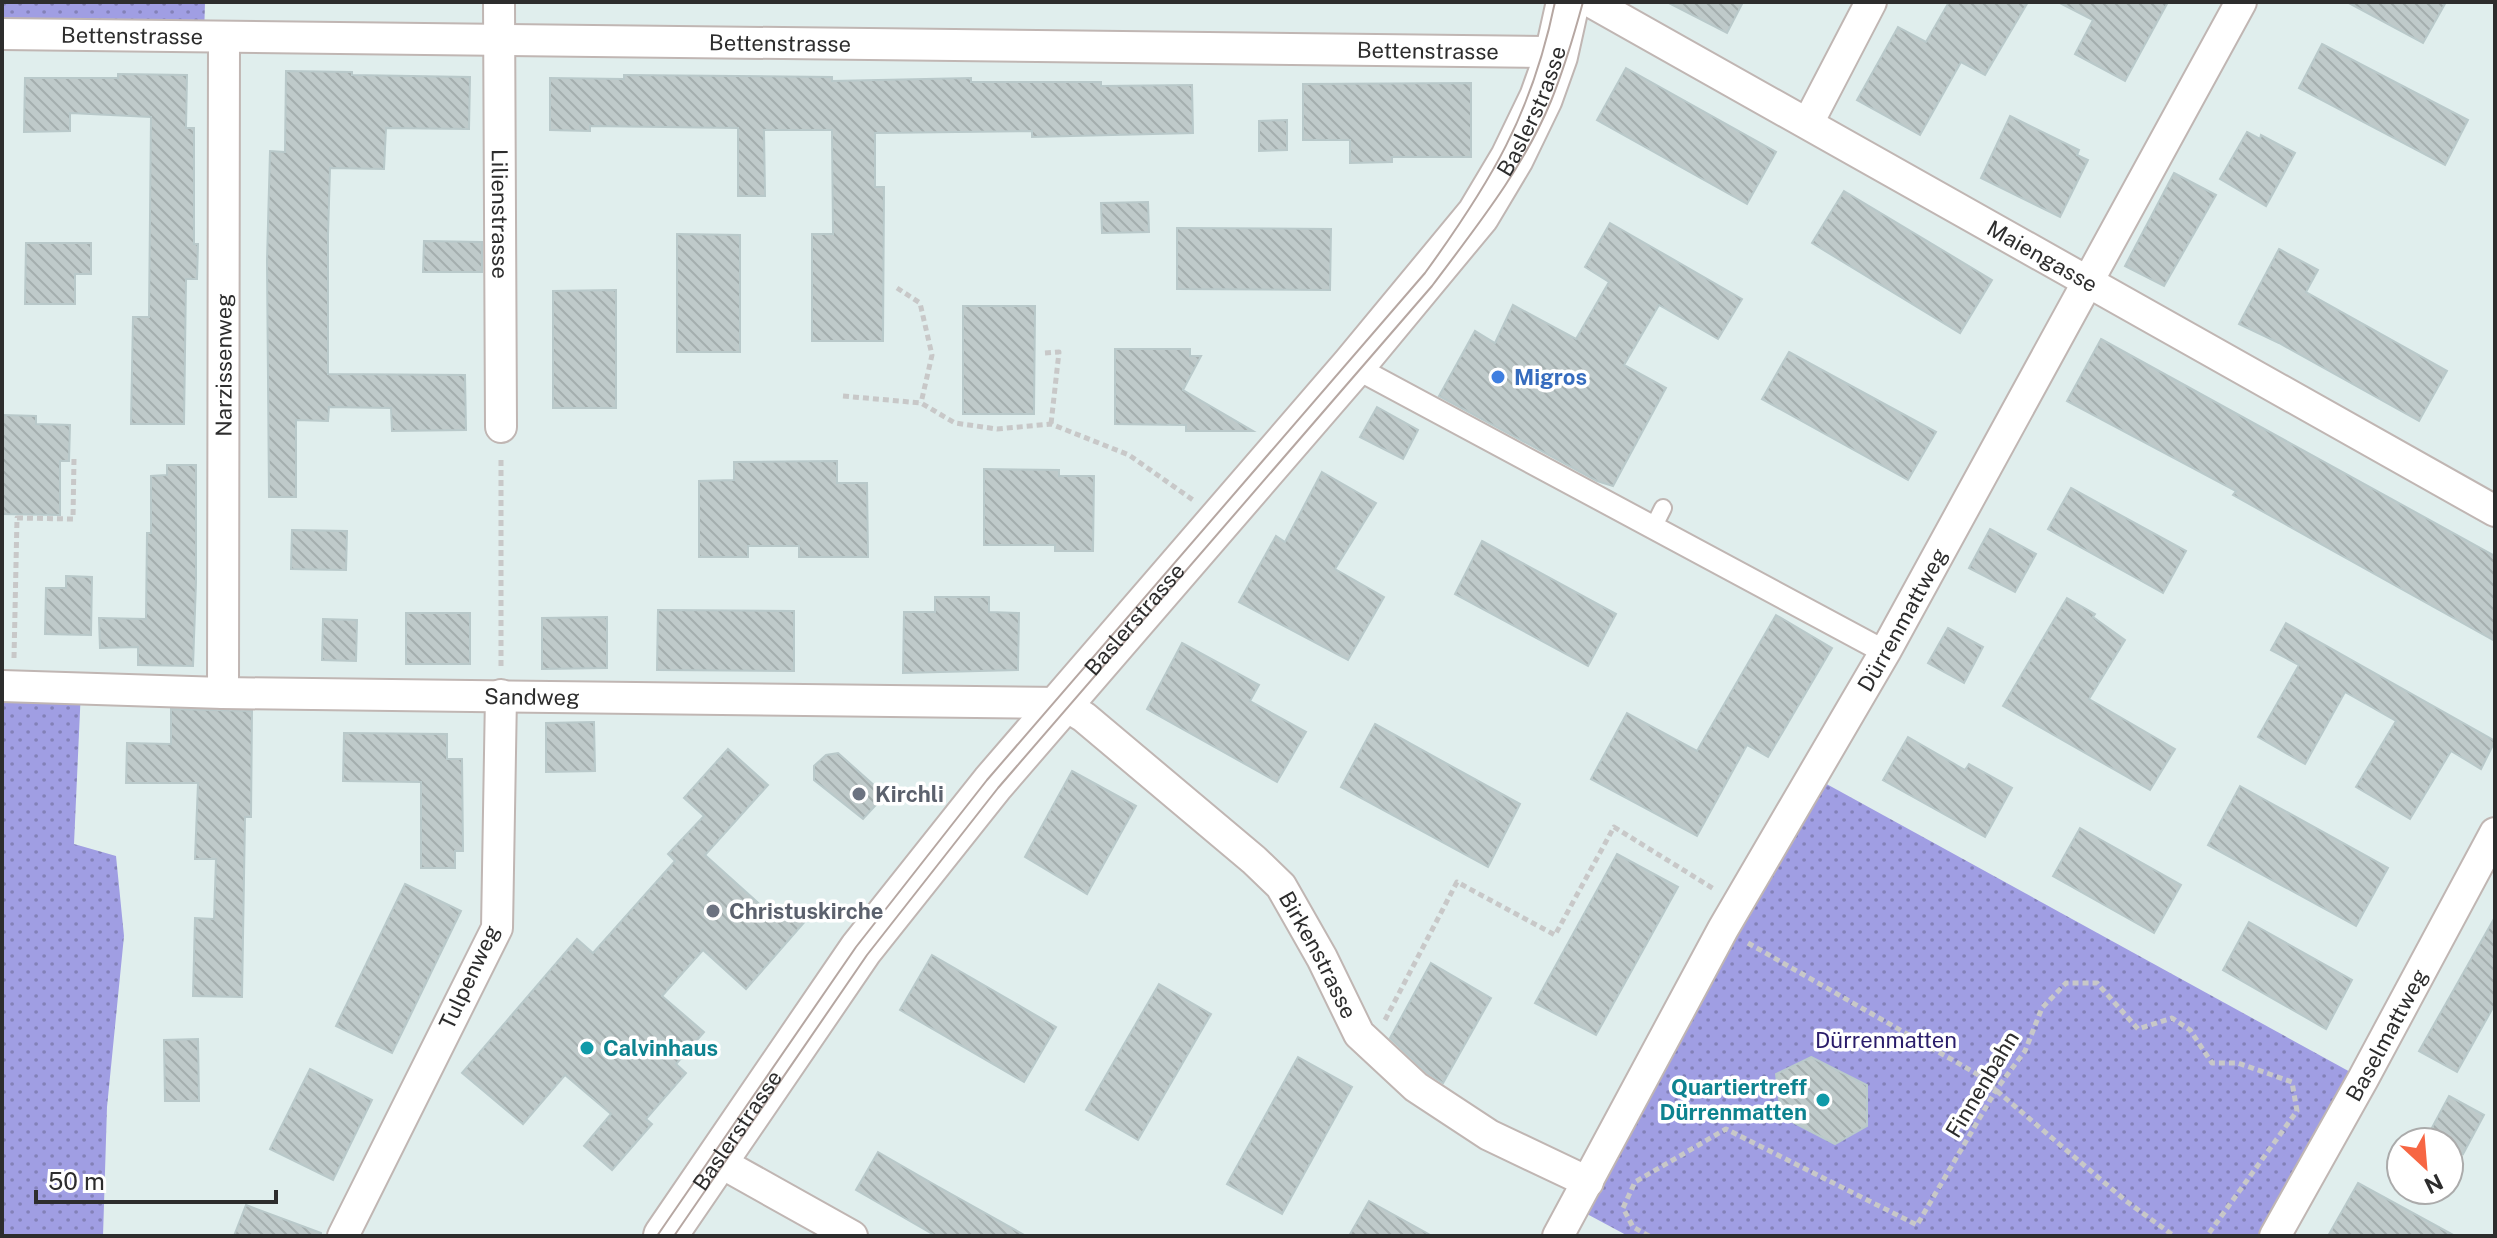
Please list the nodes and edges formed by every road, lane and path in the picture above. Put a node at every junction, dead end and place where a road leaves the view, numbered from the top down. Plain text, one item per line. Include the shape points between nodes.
1 (499, 2) edge
2 (1568, 2) edge
3 (1591, 2) edge
4 (1871, 2) edge
5 (2241, 2) edge
6 (2, 34) edge
7 (224, 39) junction
8 (500, 42) junction
9 (1556, 56) junction
10 (1808, 123) junction
11 (2087, 281) junction
12 (897, 288) dead end
13 (1045, 353) dead end
14 (1353, 366) junction
15 (843, 396) dead end
16 (921, 403) junction
17 (1051, 424) junction
18 (501, 427) joint
19 (74, 458) dead end
20 (2495, 511) edge
21 (1221, 519) junction
22 (1885, 652) junction
23 (8, 686) edge
24 (223, 693) junction
25 (501, 695) junction
26 (1061, 703) junction
27 (2495, 833) edge
28 (2488, 864) edge
29 (1731, 917) junction
30 (1371, 1045) junction
31 (1996, 1090) junction
32 (716, 1160) junction
33 (1588, 1182) junction
34 (669, 1233) edge
35 (343, 1236) edge
36 (852, 1236) edge
37 (1558, 1236) edge
38 (1649, 1236) edge
39 (2174, 1236) edge
40 (2207, 1236) edge
41 (2275, 1236) edge

1 - 8 street, Lilienstrasse
2 - 9 main road, Baslerstrasse
3 - 10 street, Maiengasse
4 - 10 street
5 - 11 street, Dürrenmattweg
6 - 7 street, Bettenstrasse
7 - 8 street, Bettenstrasse
7 - 24 street, Narzissenweg
8 - 9 street, Bettenstrasse
8 - 18 street, Lilienstrasse
9 - 14 main road, Baslerstrasse via 1512,158 1478,215
10 - 11 street, Maiengasse
11 - 20 street, Maiengasse
11 - 22 street, Dürrenmattweg
12 - 16 path via 920,303 932,355
13 - 17 path via 1059,352
14 - 21 main road, Baslerstrasse
14 - 22 street via 1658,518
15 - 16 path
16 - 17 path via 955,423 997,429
17 - 21 path via 1129,455
18 - 25 path
19 - 23 path via 73,519 17,518
21 - 26 main road, Baslerstrasse
22 - 29 street, Dürrenmattweg
23 - 24 street, Sandweg
24 - 25 street, Sandweg
25 - 26 street, Sandweg
25 - 35 street, Tulpenweg via 497,928
26 - 30 street, Birkenstrasse via 1281,886 1359,1034
26 - 32 main road, Baslerstrasse via 861,949
27 - 28 street, Baselmattweg
28 - 41 street, Baselmattweg
29 - 30 path via 1614,827 1555,935 1457,882
29 - 31 path
29 - 33 street, Dürrenmattweg
30 - 33 street, Birkenstrasse via 1416,1087 1489,1135
31 - 38 path, Finnenbahn via 1917,1225 1726,1129 1635,1182 1623,1208 1633,1227
31 - 39 path
31 - 40 path, Finnenbahn via 2025,1051 2042,1008 2066,983 2097,983 2138,1029 2172,1018 2190,1030 2212,1063 2238,1063 2292,1082 2297,1111
32 - 34 main road, Baslerstrasse
32 - 36 street
33 - 37 street, Dürrenmattweg

